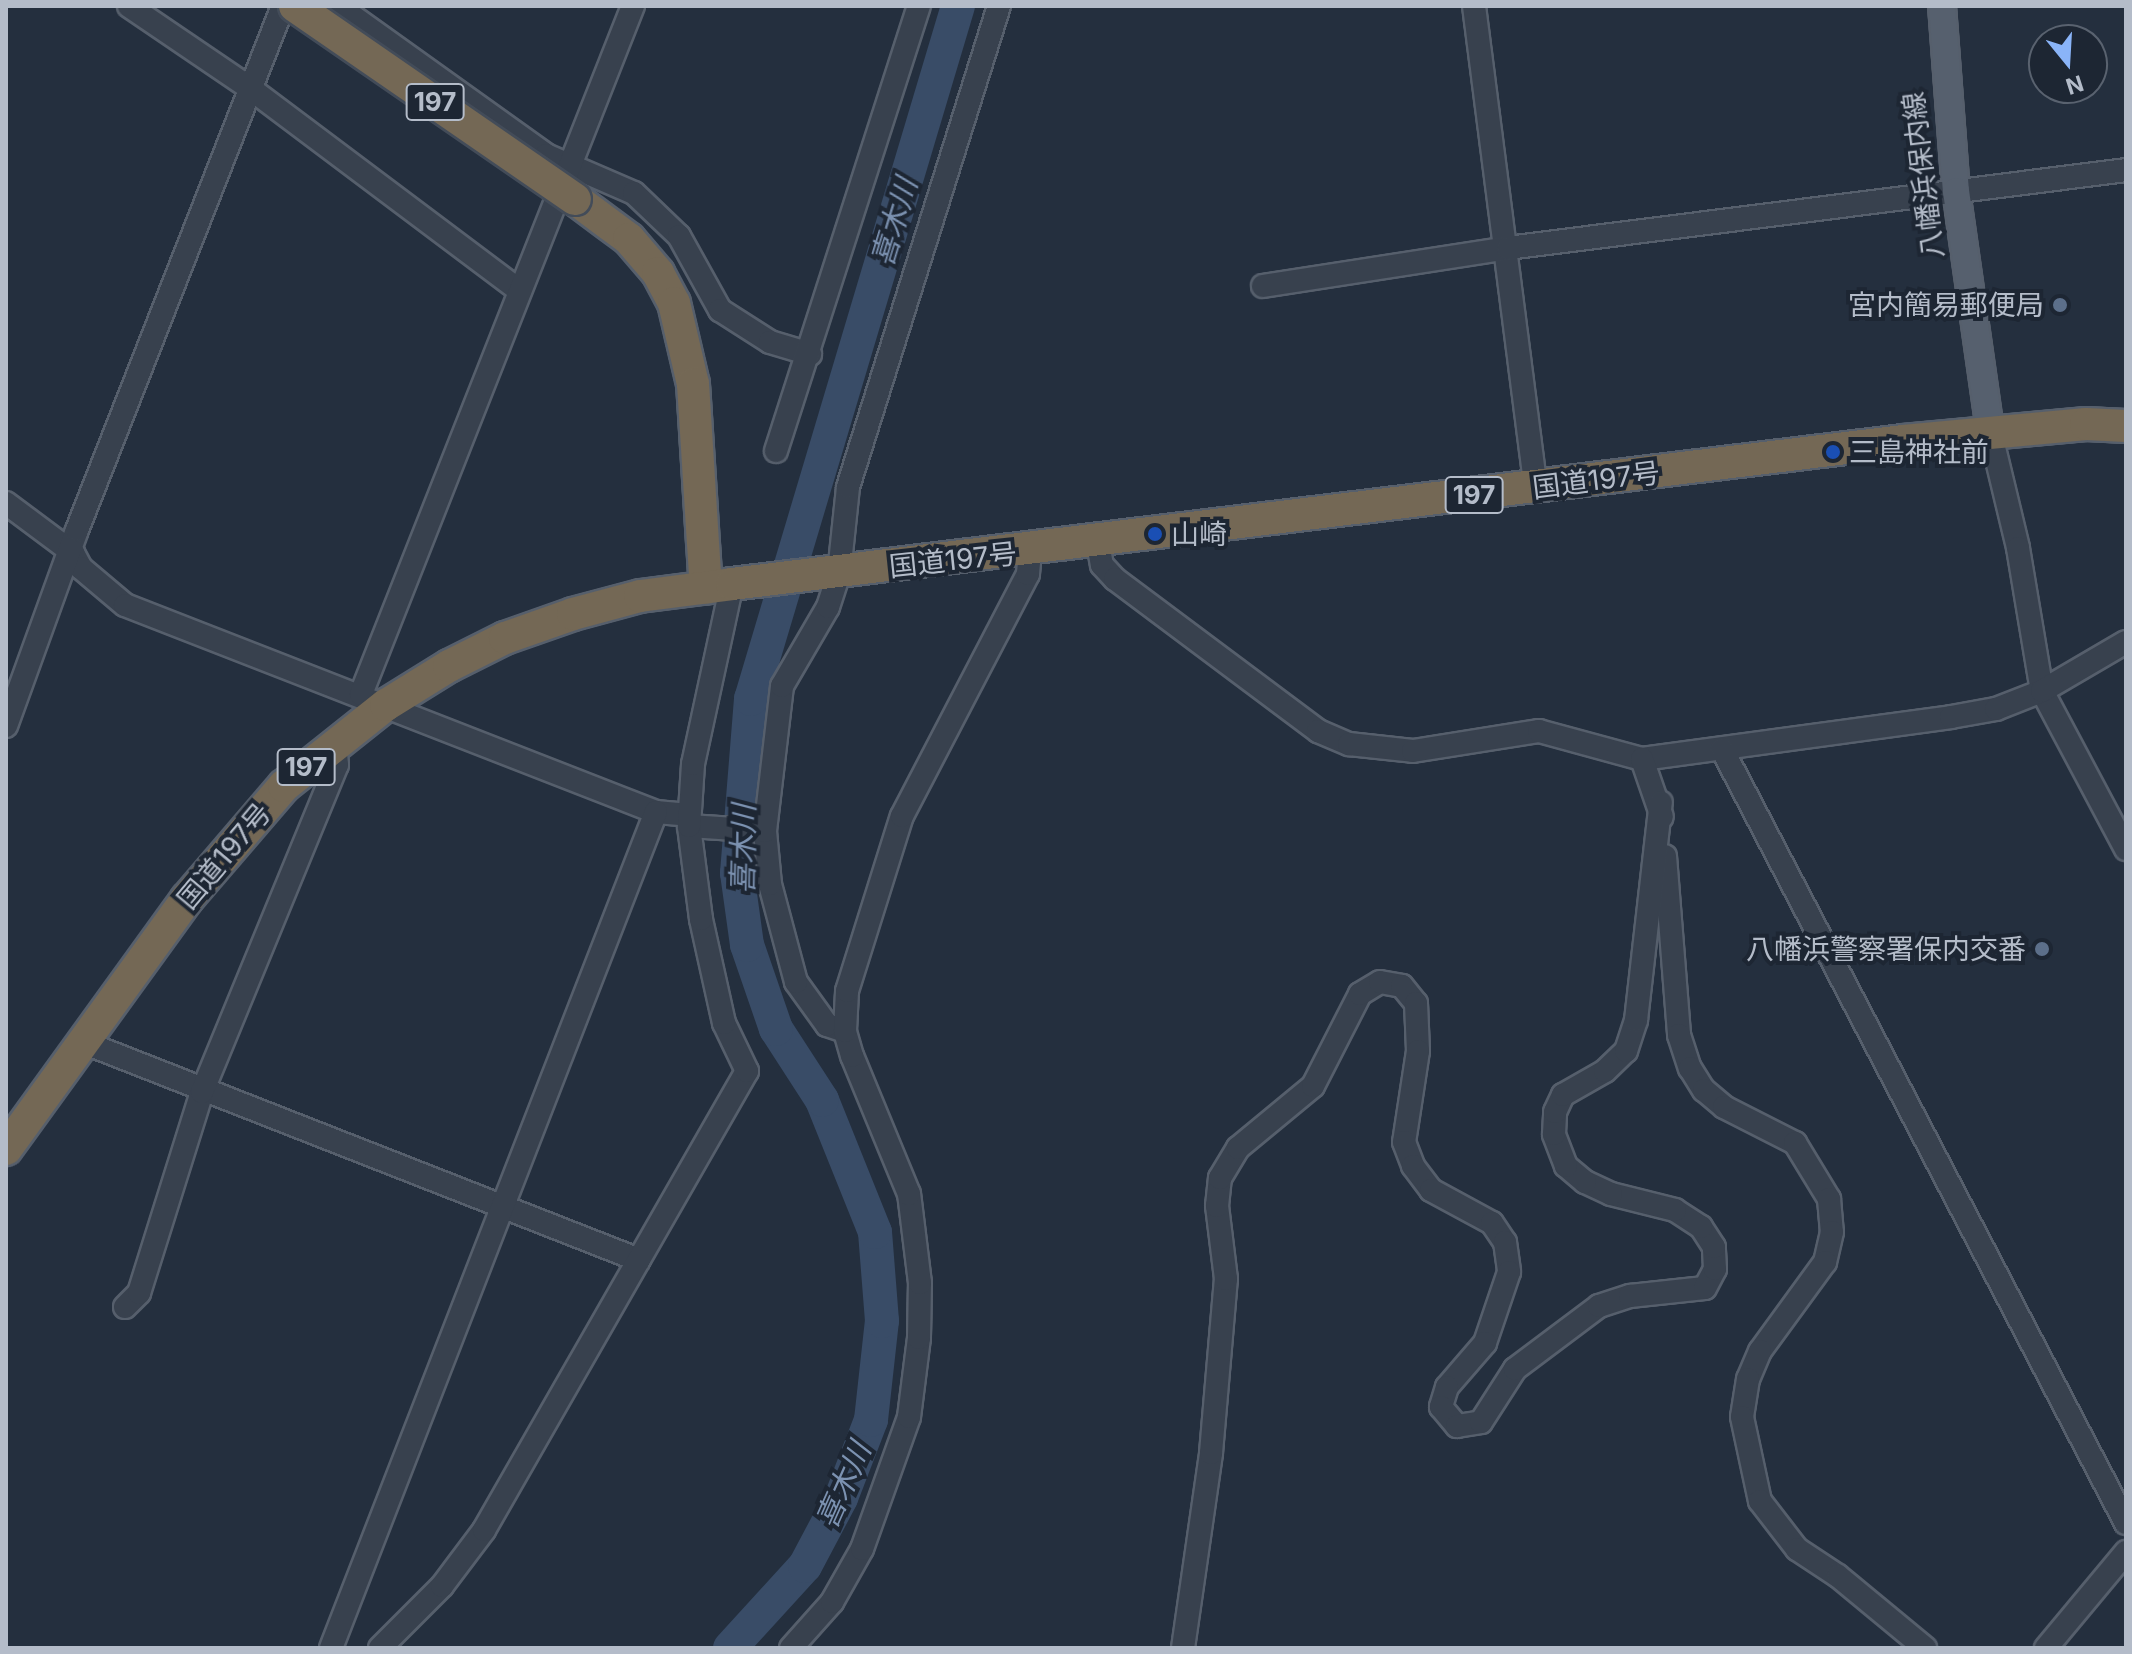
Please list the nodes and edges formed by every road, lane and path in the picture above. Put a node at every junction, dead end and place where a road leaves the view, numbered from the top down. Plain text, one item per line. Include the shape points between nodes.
1 (129, 6) edge
2 (283, 6) edge
3 (295, 6) edge
4 (338, 6) edge
5 (633, 6) edge
6 (919, 6) edge
7 (999, 6) edge
8 (1474, 6) edge
9 (1942, 6) edge
10 (251, 89) junction
11 (571, 161) junction
12 (2126, 170) edge
13 (1956, 191) junction
14 (1508, 248) junction
15 (1263, 286) dead end
16 (520, 291) junction
17 (810, 354) junction
18 (2126, 426) edge
19 (1990, 431) junction
20 (776, 451) dead end
21 (1536, 487) junction
22 (6, 503) edge
23 (1098, 543) junction
24 (1030, 551) junction
25 (73, 553) junction
26 (830, 574) junction
27 (728, 585) junction
28 (2126, 642) edge
29 (2042, 691) junction
30 (373, 699) junction
31 (6, 726) edge
32 (335, 742) junction
33 (1722, 749) junction
34 (1642, 759) junction
35 (1661, 802) junction
36 (656, 812) junction
37 (692, 822) junction
38 (760, 831) junction
39 (2126, 849) edge
40 (845, 1031) junction
41 (83, 1042) junction
42 (202, 1092) junction
43 (6, 1149) edge
44 (504, 1206) junction
45 (639, 1260) junction
46 (125, 1307) dead end
47 (2126, 1523) edge
48 (2126, 1552) edge
49 (331, 1648) edge
50 (380, 1648) edge
51 (791, 1648) edge
52 (1183, 1648) edge
53 (1925, 1648) edge
54 (2046, 1648) edge

1 - 10 street
2 - 10 street
3 - 27 highway, 197, bridge via 575,199 629,239 658,273 674,303 693,384
4 - 11 street via 546,155
5 - 11 street
6 - 17 street
7 - 26 street via 848,487
8 - 14 street
9 - 13 main road, 八幡浜保内線
10 - 16 street
10 - 25 street via 77,530
11 - 16 street
11 - 17 street via 634,193 679,236 720,310 770,342
12 - 13 street
13 - 14 street
13 - 19 main road, 八幡浜保内線
14 - 15 street
14 - 21 street
16 - 30 street
17 - 20 street
18 - 19 highway, 国道197号 / 197
19 - 21 highway, 国道197号 / 197
19 - 29 street via 2018,548
21 - 23 highway, 国道197号 / 197
22 - 25 street
23 - 24 highway, 国道197号 / 197
23 - 34 street via 1102,565 1115,579 1318,731 1349,744 1447,750 1539,731
24 - 26 highway, 国道197号 / 197
24 - 40 street via 1028,574 902,816 847,991
25 - 30 street via 81,568 125,605
25 - 31 street via 65,562
26 - 27 highway, 国道197号 / 197
26 - 38 street via 828,607 782,686
27 - 30 highway, 国道197号 / 197 via 601,606 505,638
27 - 37 street via 693,764
28 - 29 street
29 - 33 street via 1996,709
29 - 39 street
30 - 32 highway, 国道197号 / 197
30 - 36 street
32 - 41 highway, 国道197号 / 197 via 240,833
32 - 42 street via 337,765
33 - 34 street
33 - 47 street
34 - 35 street
35 - 52 street via 1633,1030 1626,1051 1605,1071 1563,1095 1554,1134 1566,1166 1585,1182 1675,1210 1701,1227 1714,1247 1715,1269 1705,1288 1630,1296 1599,1306 1515,1369 1481,1422 1457,1426 1441,1407 1447,1387 1485,1343 1509,1272 1505,1242 1492,1223 1431,1190 1408,1154 1404,1142 1418,1051 1416,1003 1402,986 1380,982 1360,994 1313,1086 1238,1148 1220,1178 1217,1206 1226,1279 1211,1453
35 - 53 street via 1679,1035 1690,1068 1724,1107 1795,1143 1829,1199 1832,1232 1825,1262 1760,1351 1748,1379 1742,1417 1760,1501 1797,1549
36 - 37 street
36 - 44 street
37 - 38 street
37 - 45 street via 701,919 724,1023 747,1071
38 - 40 street via 780,939 796,982 827,1025
40 - 51 street via 909,1194 920,1283 919,1338 909,1417 862,1549 832,1602
41 - 42 street
41 - 43 highway, 国道197号 / 197
42 - 44 street
42 - 46 street via 139,1293
44 - 45 street
44 - 49 street
45 - 50 street via 484,1530 442,1586
48 - 54 street

